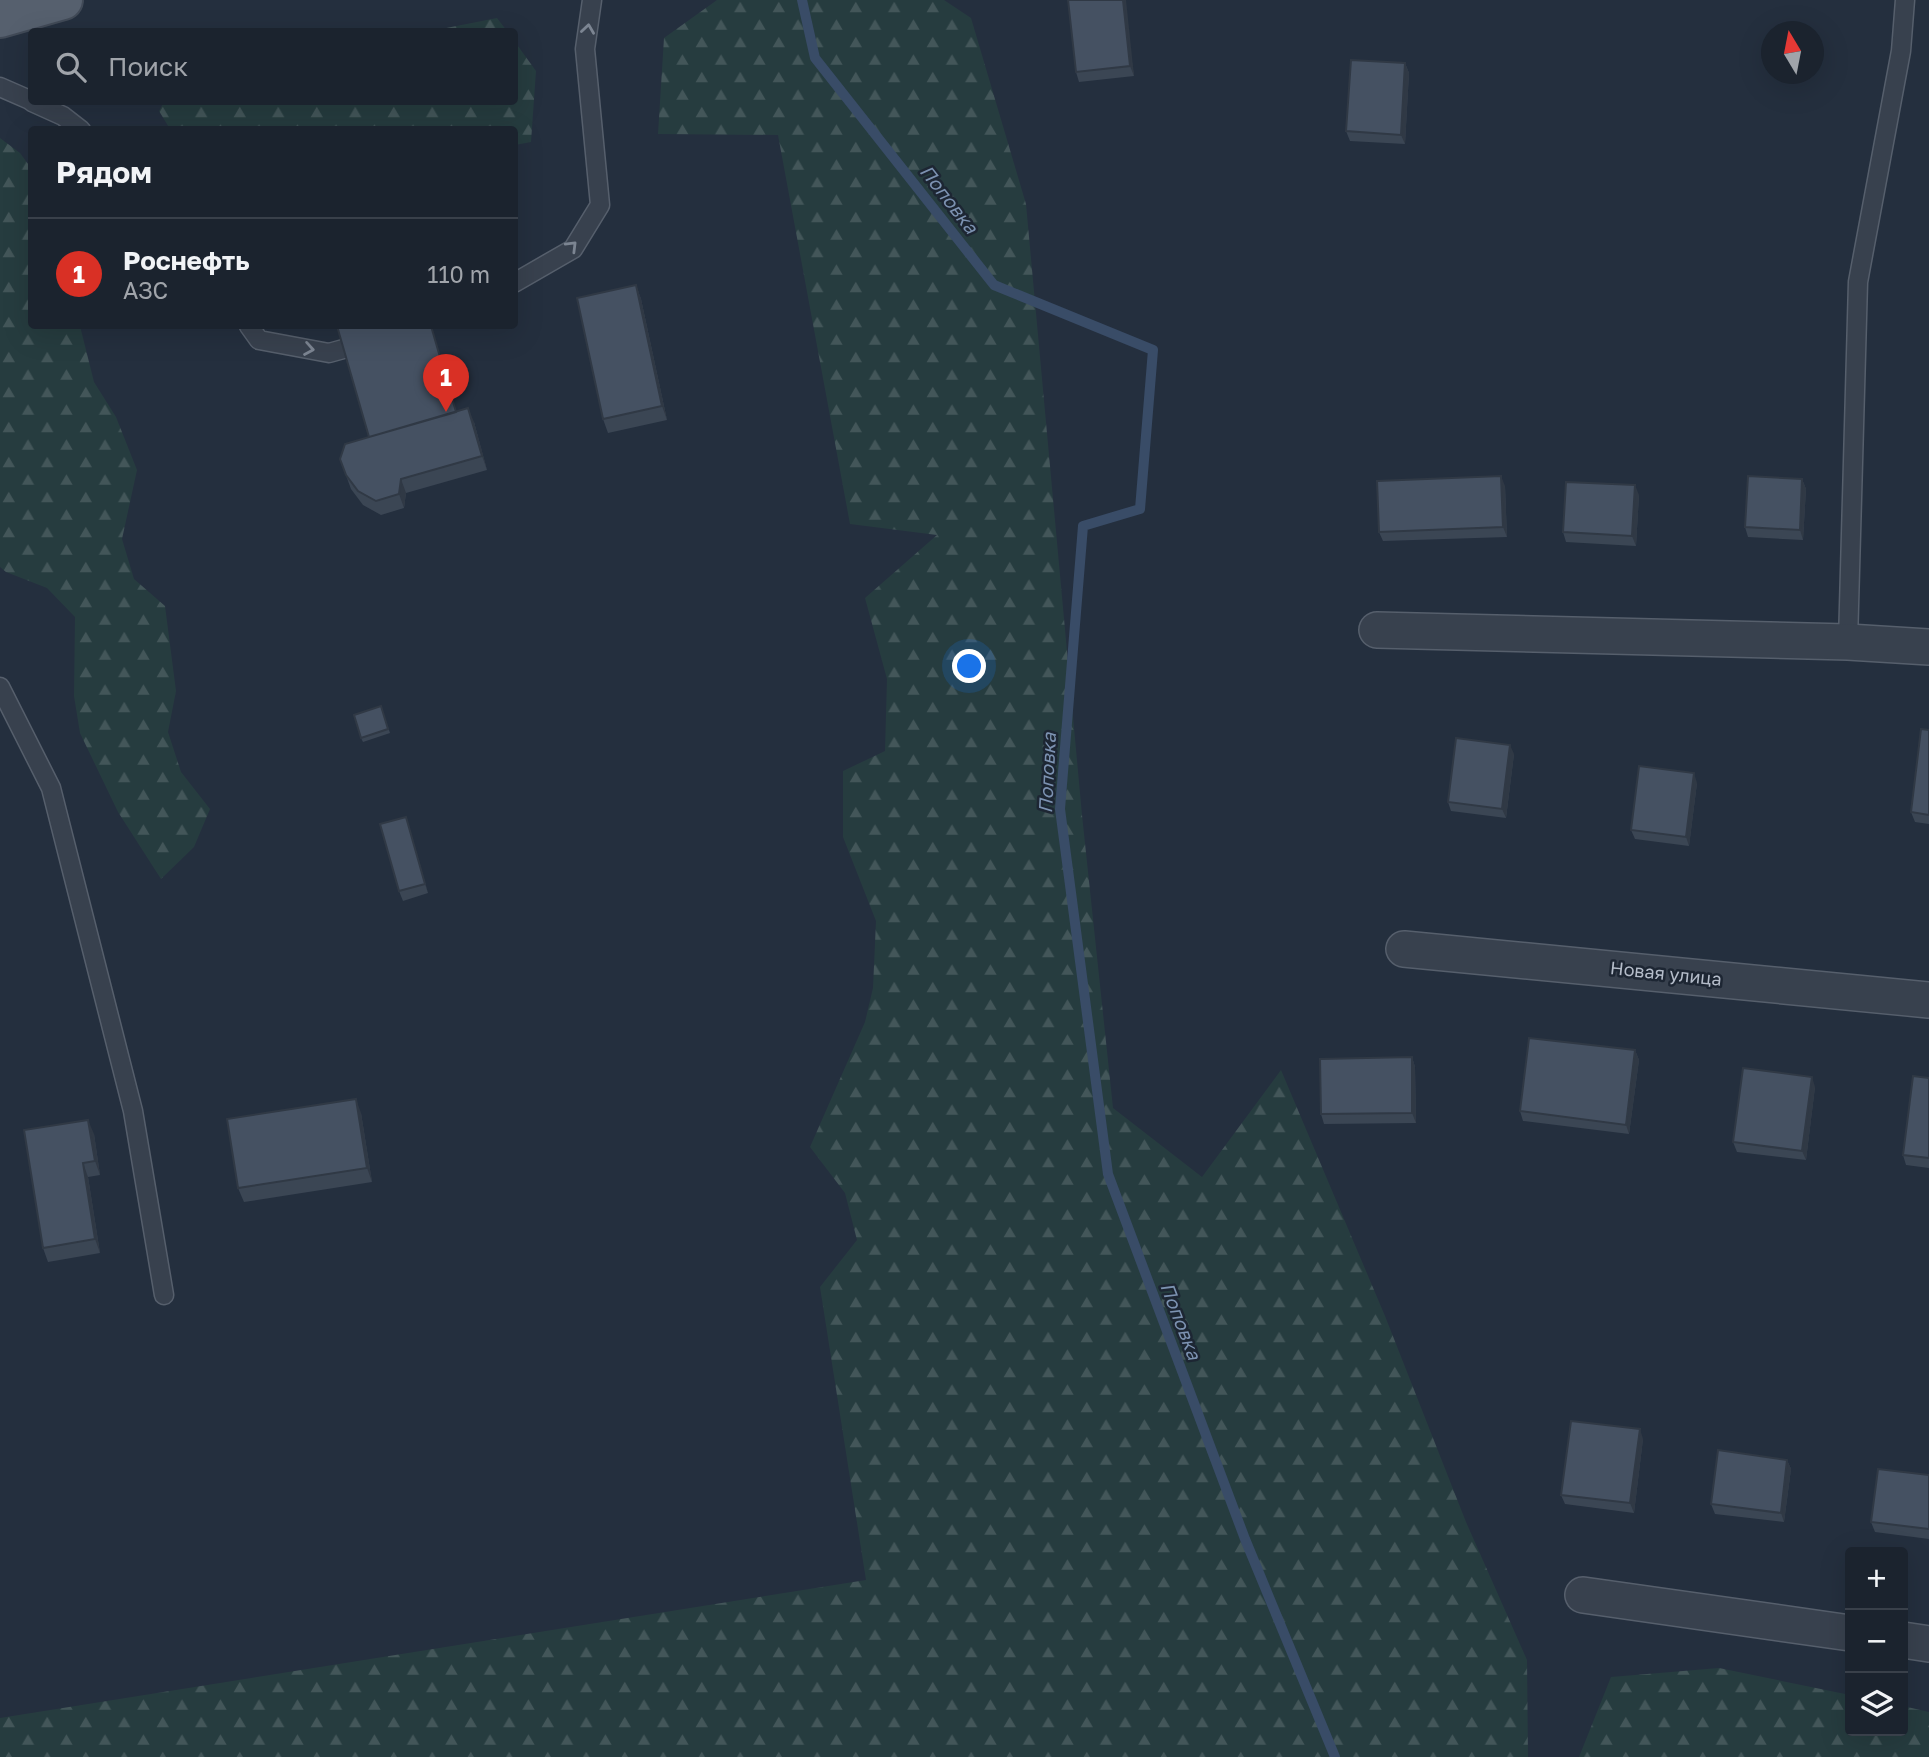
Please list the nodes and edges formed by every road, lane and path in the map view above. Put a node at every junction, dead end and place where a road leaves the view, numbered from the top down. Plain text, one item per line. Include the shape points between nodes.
1 (63, 0) edge
2 (592, 0) edge
3 (1905, 0) edge
4 (0, 18) edge
5 (0, 87) edge
6 (28, 99) edge
7 (40, 105) edge
8 (76, 126) edge
9 (518, 280) edge
10 (251, 329) edge
11 (379, 339) edge
12 (1377, 630) dead end
13 (1847, 642) junction
14 (1929, 647) edge
15 (0, 687) edge
16 (1404, 948) dead end
17 (1929, 1000) edge
18 (164, 1295) dead end
19 (1583, 1595) dead end
20 (1845, 1632) edge
21 (1908, 1641) edge
22 (1929, 1644) edge

1 - 4 main road
9 -> 2 lane via 573,249 600,205 585,49
3 - 13 lane via 1901,51 1858,282
5 - 6 lane
7 - 8 lane
10 -> 11 lane via 258,340 329,353
12 - 13 street
13 - 14 street
15 - 18 lane via 51,788 133,1111
16 - 17 street, Новая улица
19 - 20 street
21 - 22 street

